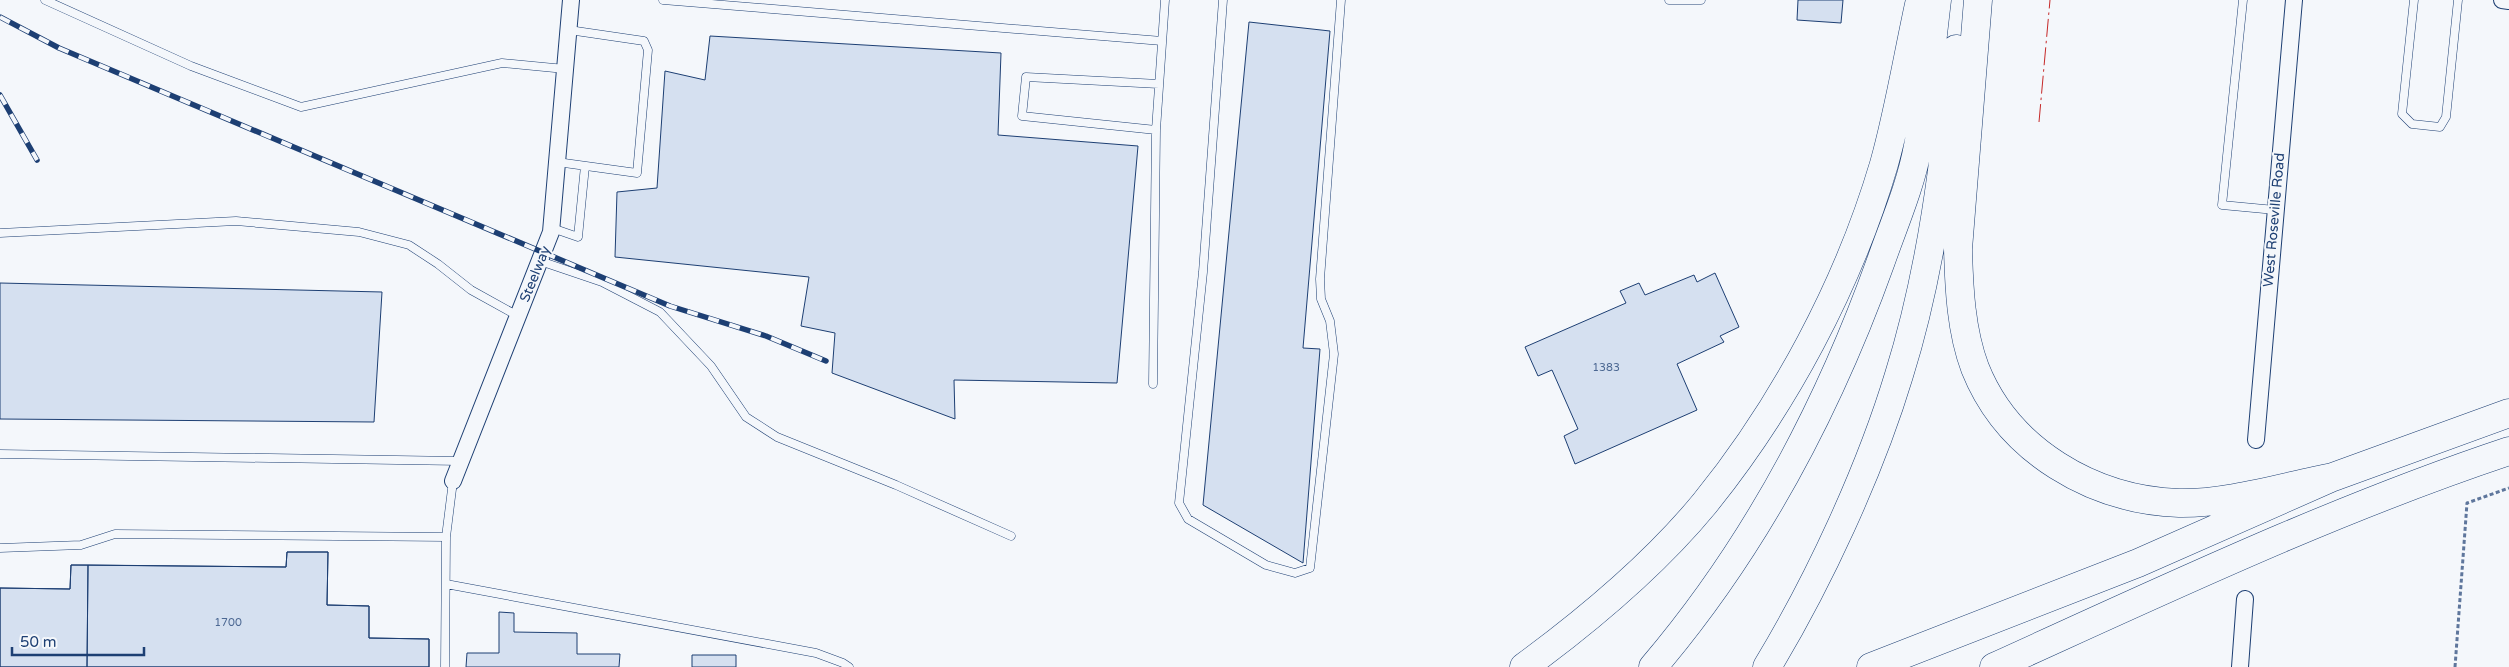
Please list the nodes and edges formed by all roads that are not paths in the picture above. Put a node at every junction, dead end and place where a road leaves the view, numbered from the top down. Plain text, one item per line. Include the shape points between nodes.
1 (45, 0) edge
2 (571, 0) edge
3 (663, 0) edge
4 (1165, 0) edge
5 (1222, 0) edge
6 (1341, 0) edge
7 (1669, 0) edge
8 (1700, 0) edge
9 (1920, 0) edge
10 (1937, 0) edge
11 (1961, 0) edge
12 (1978, 0) edge
13 (2243, 0) edge
14 (2294, 0) edge
15 (2414, 0) edge
16 (2458, 0) edge
17 (2502, 0) edge
18 (2509, 1) edge
19 (569, 30) junction
20 (1162, 41) junction
21 (565, 69) junction
22 (1159, 84) junction
23 (1156, 130) junction
24 (558, 162) junction
25 (584, 166) junction
26 (2275, 210) junction
27 (552, 228) junction
28 (0, 233) edge
29 (540, 261) junction
30 (518, 316) junction
31 (1152, 384) dead end
32 (2509, 413) edge
33 (2256, 440) dead end
34 (2509, 451) edge
35 (0, 454) edge
36 (461, 460) junction
37 (2333, 477) junction
38 (453, 481) joint
39 (1011, 536) dead end
40 (446, 537) junction
41 (0, 548) edge
42 (446, 584) junction
43 (2245, 598) dead end
44 (2136, 603) junction
45 (445, 667) edge
46 (849, 667) edge
47 (1524, 667) edge
48 (1653, 667) edge
49 (1767, 667) edge
50 (1871, 667) edge
51 (1994, 667) edge
52 (2022, 667) edge
53 (2240, 667) edge

1 - 21 lane via 191,66 302,107 502,63
2 - 19 street, Steelway
3 - 20 lane
4 - 20 lane
5 - 6 lane via 1203,272 1179,503 1188,519 1222,541 1266,564 1295,573 1310,568 1334,354 1330,320 1321,299 1320,279
7 - 8 lane
9 - 47 highway via 1884,164 1846,268 1781,394 1704,504 1609,600
10 - 48 highway via 1918,148 1902,202 1850,343 1776,493 1686,629
11 - 49 highway via 1948,133 1924,271 1899,375 1874,446 1827,553 1801,608
12 - 37 highway via 1958,248 1959,288 1975,369 1994,402 2018,434 2068,474 2104,490 2137,498 2180,502 2214,500
13 - 26 lane via 2222,205
14 - 26 street, West Roseville Road
15 - 16 lane via 2402,114 2412,124 2440,127 2446,117
17 - 18 street
19 - 21 street, Steelway
19 - 25 lane via 644,41 648,50 636,173
20 - 22 lane
21 - 24 street, Steelway
22 - 23 lane
22 - 23 lane via 1026,76 1022,116
23 - 31 lane
24 - 25 lane
24 - 27 street, Steelway
25 - 27 lane via 578,237
26 - 33 street, West Roseville Road
27 - 29 street, Steelway
28 - 30 lane via 236,221 359,232 409,245 471,290
29 - 30 street, Steelway
29 - 39 lane via 602,282 660,312 711,366 746,417 777,437
30 - 36 street, Steelway
32 - 37 highway
34 - 44 highway via 2404,488
35 - 36 lane
36 - 38 street, Steelway
37 - 50 highway via 2138,563
38 - 40 lane, Steelway
40 - 41 lane via 115,534 81,545
40 - 42 lane, Steelway
42 - 45 lane, Steelway
42 - 46 lane via 816,653
43 - 53 street
44 - 51 highway
44 - 52 highway

